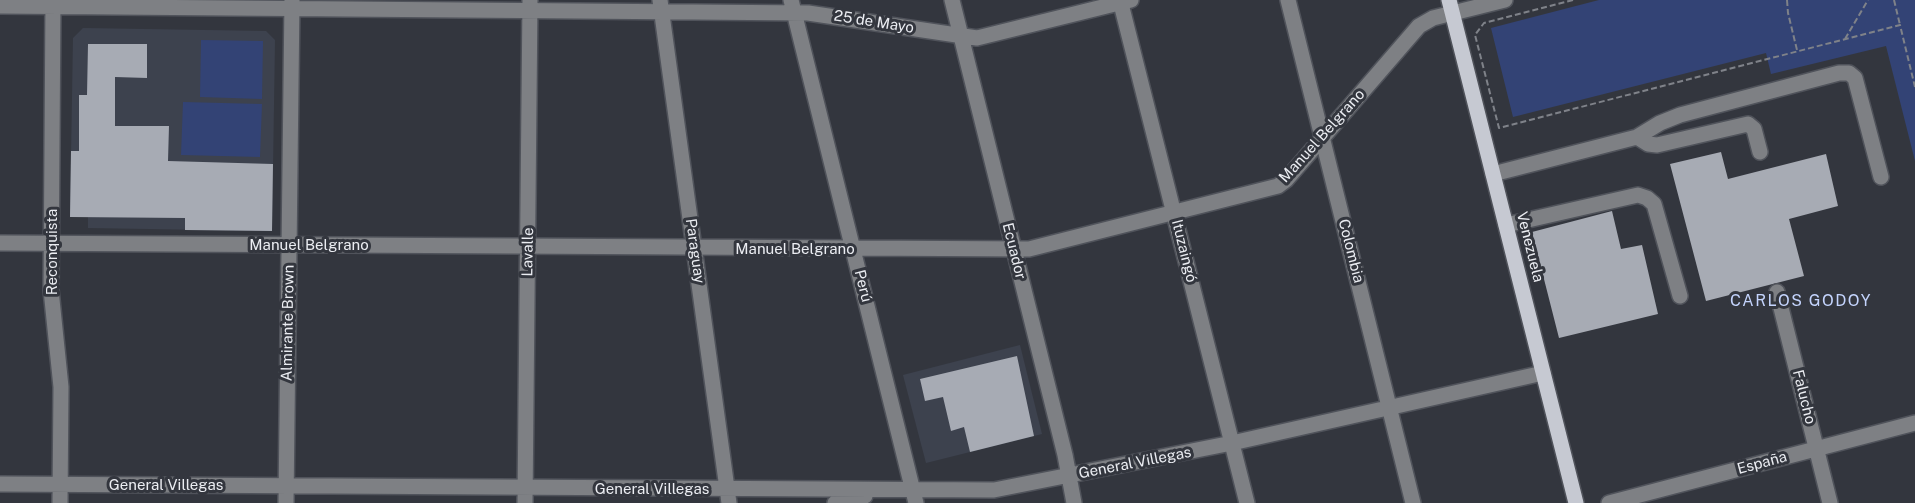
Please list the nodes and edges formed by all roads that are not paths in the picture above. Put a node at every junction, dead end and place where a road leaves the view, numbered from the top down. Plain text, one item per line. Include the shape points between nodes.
1 (952, 0) edge
2 (1287, 0) edge
3 (1505, 0) edge
4 (1124, 1) edge
5 (53, 3) edge
6 (292, 4) edge
7 (530, 5) edge
8 (0, 6) edge
9 (661, 6) edge
10 (793, 7) edge
11 (1451, 7) edge
12 (961, 36) junction
13 (1637, 137) junction
14 (1322, 138) junction
15 (1760, 152) dead end
16 (1493, 174) junction
17 (1881, 177) dead end
18 (1174, 213) junction
19 (1506, 225) junction
20 (0, 243) edge
21 (52, 243) junction
22 (289, 245) junction
23 (528, 247) junction
24 (694, 248) junction
25 (853, 249) junction
26 (1014, 250) junction
27 (1777, 292) dead end
28 (1680, 296) dead end
29 (1544, 373) junction
30 (1390, 408) junction
31 (1915, 423) edge
32 (1232, 444) junction
33 (1817, 449) junction
34 (1069, 476) junction
35 (0, 484) edge
36 (61, 484) junction
37 (286, 486) junction
38 (885, 490) junction
39 (525, 495) edge
40 (728, 496) edge
41 (915, 497) edge
42 (60, 503) edge
43 (286, 503) edge
44 (836, 503) edge
45 (1074, 503) edge
46 (1247, 503) edge
47 (1413, 503) edge
48 (1576, 503) edge
49 (1609, 503) edge
50 (1830, 503) edge

1 - 12 street, Ecuador
2 - 14 street, Colombia
3 - 11 street, Manuel Belgrano
4 - 12 street, 25 de Mayo via 990,36
4 - 18 street, Ituzaingó
5 - 6 street, 25 de Mayo
5 - 8 street, 25 de Mayo
5 - 21 street, Reconquista
6 - 7 street, 25 de Mayo
6 - 22 street, Almirante Brown
7 - 9 street, 25 de Mayo
7 - 23 street, Lavalle
9 - 10 street, 25 de Mayo
9 - 24 street, Paraguay
10 - 12 street, 25 de Mayo
10 - 25 street, Perú
11 - 14 street, Manuel Belgrano via 1419,26
11 - 16 main road, Venezuela
12 - 26 street, Ecuador
13 - 15 street via 1658,145 1748,124 1754,129
13 - 16 street
13 - 17 street via 1680,115 1849,73 1855,78
14 - 18 street, Manuel Belgrano via 1278,186
14 - 30 street, Colombia
16 - 19 main road, Venezuela
18 - 26 street, Manuel Belgrano via 1041,247
18 - 32 street, Ituzaingó
19 - 28 street via 1638,195 1647,198 1654,204
19 - 29 main road, Venezuela
20 - 21 street, Manuel Belgrano
21 - 22 street, Manuel Belgrano
21 - 36 street, Reconquista via 52,299 62,387
22 - 23 street, Manuel Belgrano
22 - 37 street, Almirante Brown
23 - 24 street, Manuel Belgrano
23 - 39 street, Lavalle
24 - 25 street, Manuel Belgrano
24 - 40 street, Paraguay
25 - 26 street, Manuel Belgrano
25 - 41 street, Perú
26 - 34 street, Ecuador
27 - 33 street, Falucho
29 - 30 street, General Villegas
29 - 48 main road, Venezuela
30 - 32 street, General Villegas
30 - 47 street, Colombia
31 - 33 street, España
32 - 34 street, General Villegas
32 - 46 street, Ituzaingó
33 - 49 street, España
33 - 50 street, Falucho
34 - 41 street, General Villegas via 994,490
34 - 45 street, Ecuador
35 - 36 street, General Villegas
36 - 37 street, General Villegas
36 - 42 street, Reconquista
37 - 39 street, General Villegas
37 - 43 street, Almirante Brown
38 - 40 street, General Villegas
38 - 41 street, General Villegas
38 - 44 street
39 - 40 street, General Villegas

